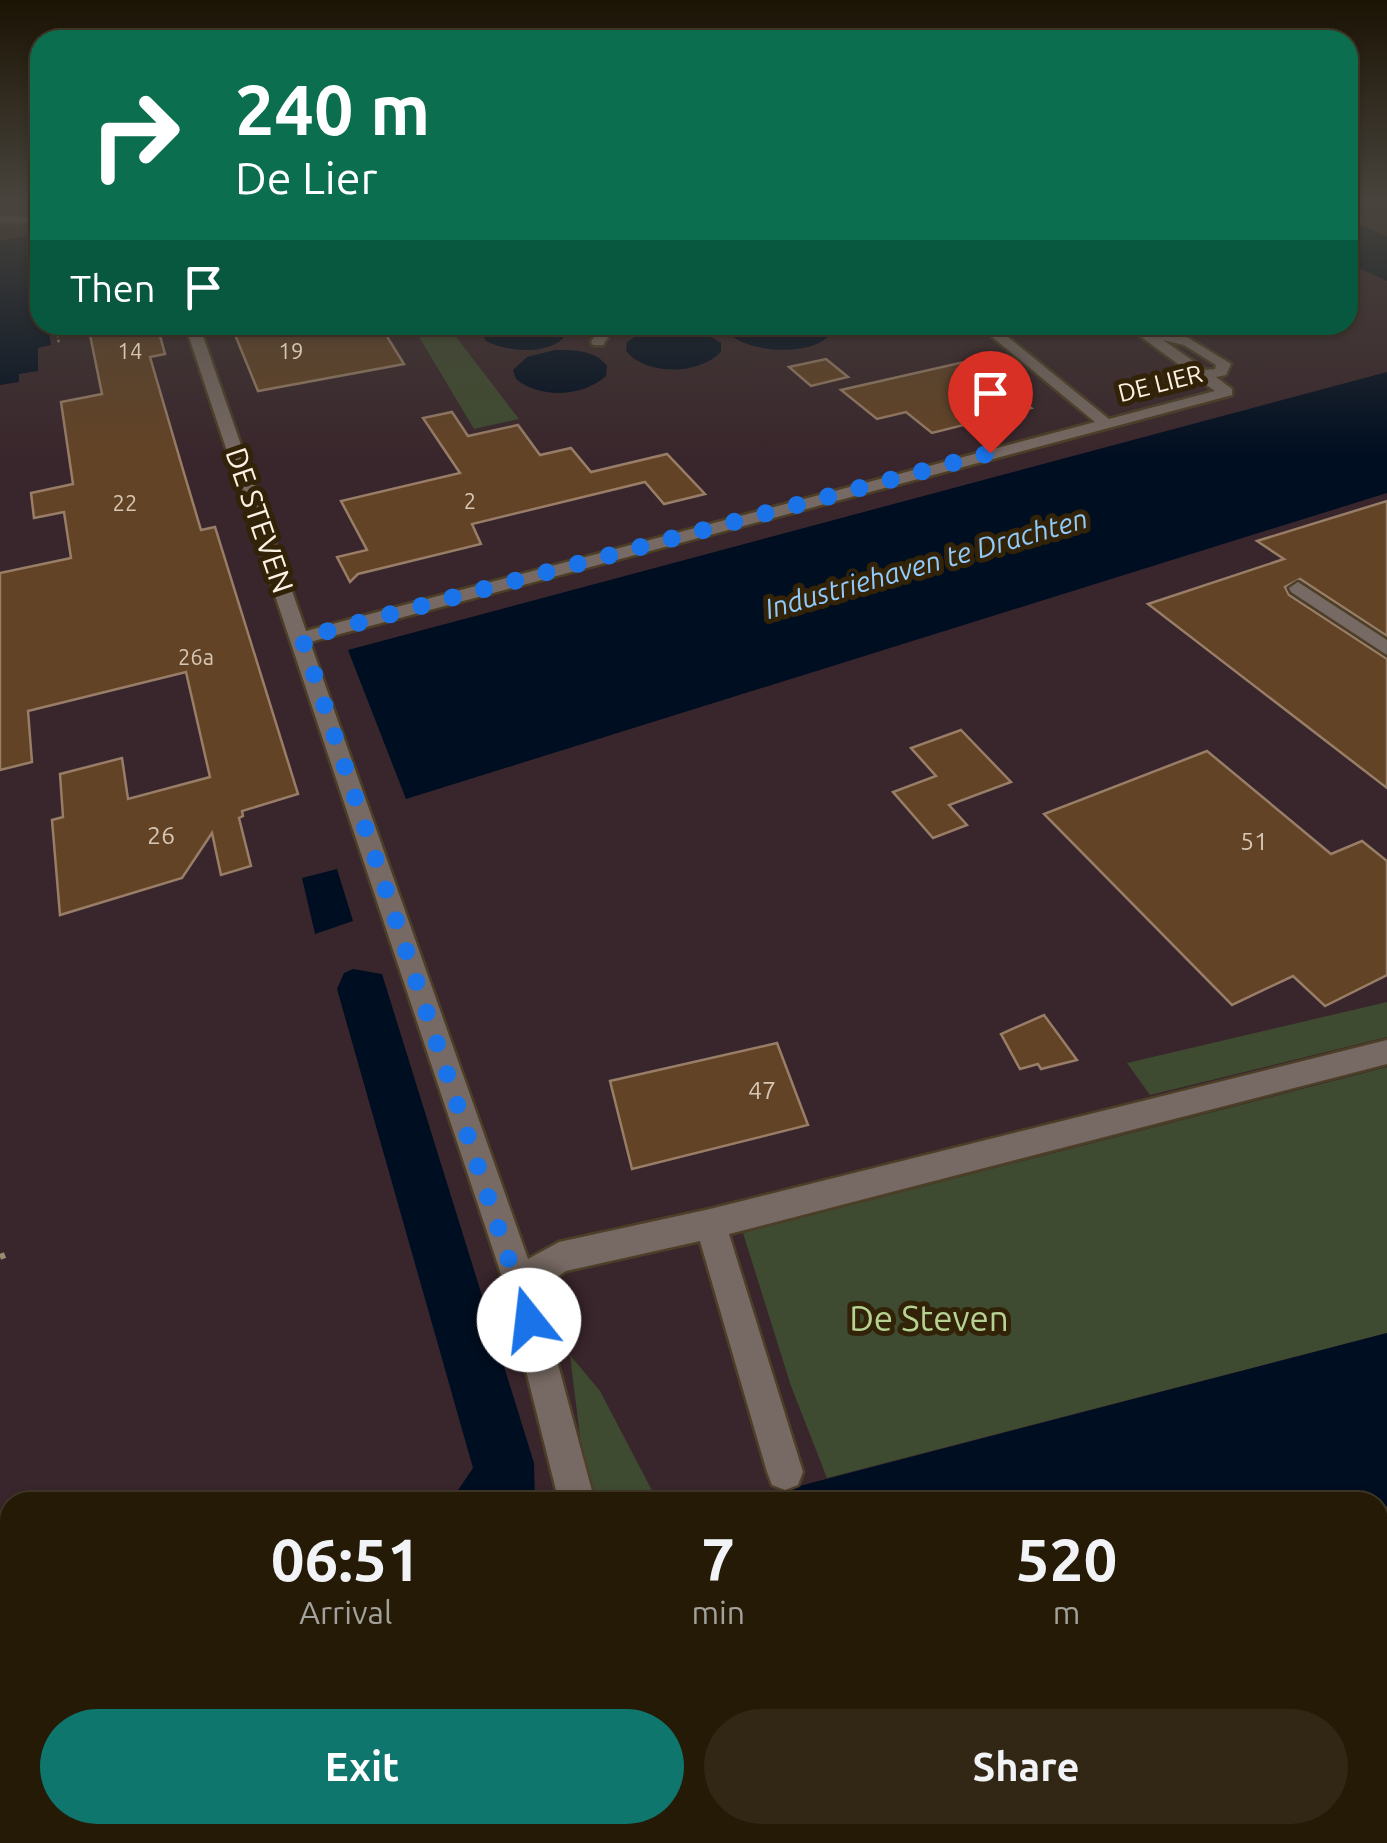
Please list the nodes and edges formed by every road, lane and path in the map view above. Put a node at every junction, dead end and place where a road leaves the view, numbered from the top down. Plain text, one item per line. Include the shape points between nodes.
1 (58, 335) edge
2 (196, 335) edge
3 (603, 335) edge
4 (998, 335) edge
5 (1146, 335) edge
6 (1160, 335) edge
7 (1171, 335) edge
8 (1149, 337) junction
9 (598, 342) dead end
10 (59, 344) dead end
11 (1204, 376) junction
12 (1104, 422) junction
13 (1298, 588) dead end
14 (302, 638) junction
15 (1387, 649) edge
16 (1387, 1052) edge
17 (710, 1224) junction
18 (520, 1283) junction
19 (785, 1472) dead end
20 (574, 1492) edge

1 - 10 path
2 - 14 street, DE STEVEN
3 - 9 street
4 - 12 street, DE LIER
5 - 8 street
6 - 8 street
7 - 11 street via 1224,364 1221,372
8 - 11 street
11 - 12 street, DE LIER via 1227,392
12 - 14 street, DE LIER
13 - 15 street
14 - 18 street, DE STEVEN
16 - 17 street
17 - 18 street via 559,1257
17 - 19 street
18 - 20 street, DE STEVEN

